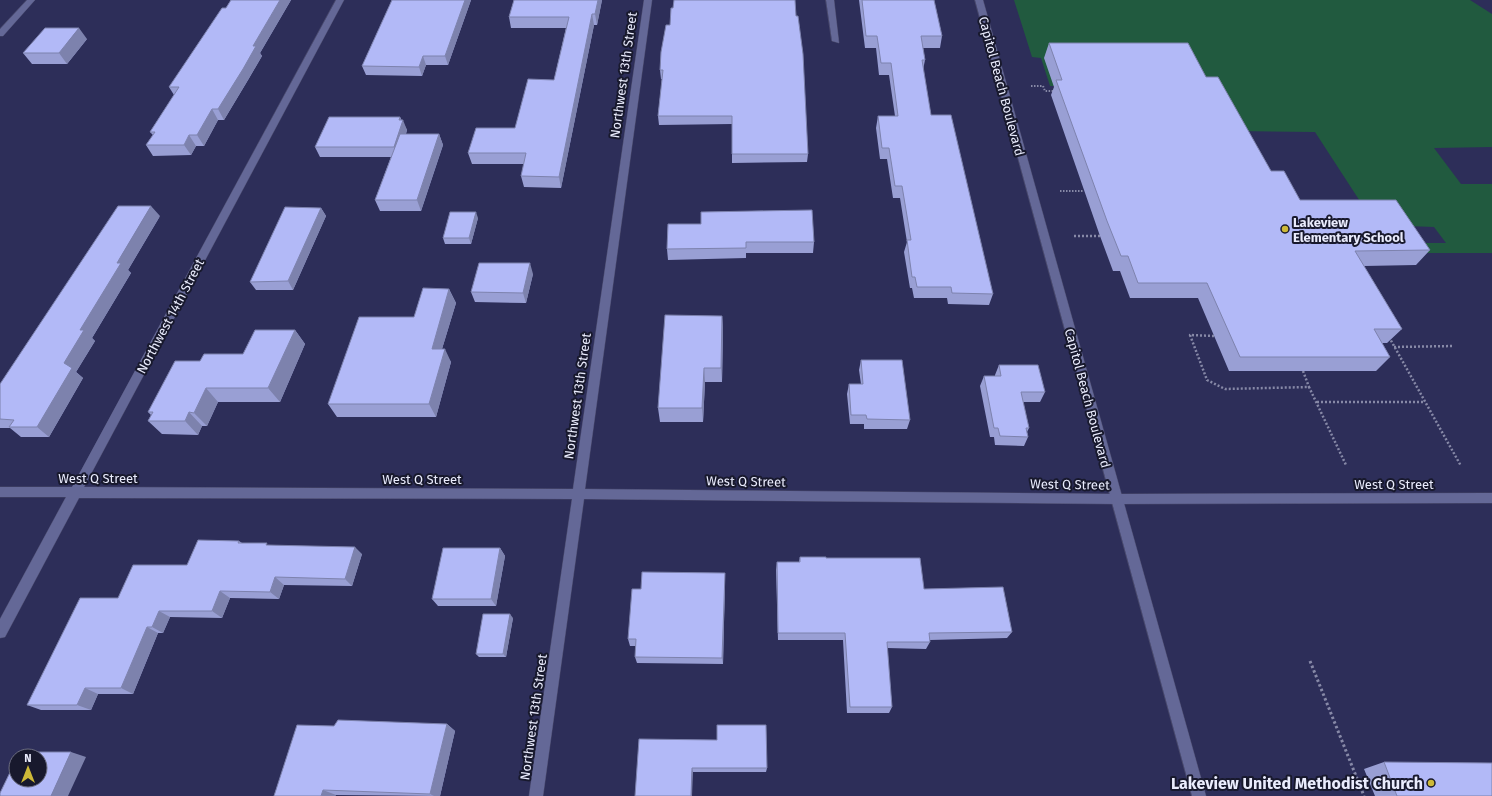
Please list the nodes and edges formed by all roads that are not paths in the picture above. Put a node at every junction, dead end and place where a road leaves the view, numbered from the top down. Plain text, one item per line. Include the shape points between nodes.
1 (31, 0) edge
2 (340, 0) edge
3 (648, 0) edge
4 (830, 0) edge
5 (979, 0) edge
6 (0, 34) edge
7 (836, 41) dead end
8 (0, 492) edge
9 (75, 492) junction
10 (578, 494) junction
11 (1492, 498) edge
12 (1116, 499) junction
13 (0, 632) edge
14 (536, 796) edge
15 (1199, 796) edge

1 - 6 street
2 - 9 street, Northwest 14th Street
3 - 10 street, Northwest 13th Street
4 - 7 street
5 - 12 street, Capitol Beach Boulevard
8 - 9 street, West Q Street
9 - 10 street, West Q Street
9 - 13 street, Northwest 14th Street
10 - 12 street, West Q Street
10 - 14 street, Northwest 13th Street
11 - 12 street, West Q Street
12 - 15 street, Capitol Beach Boulevard

